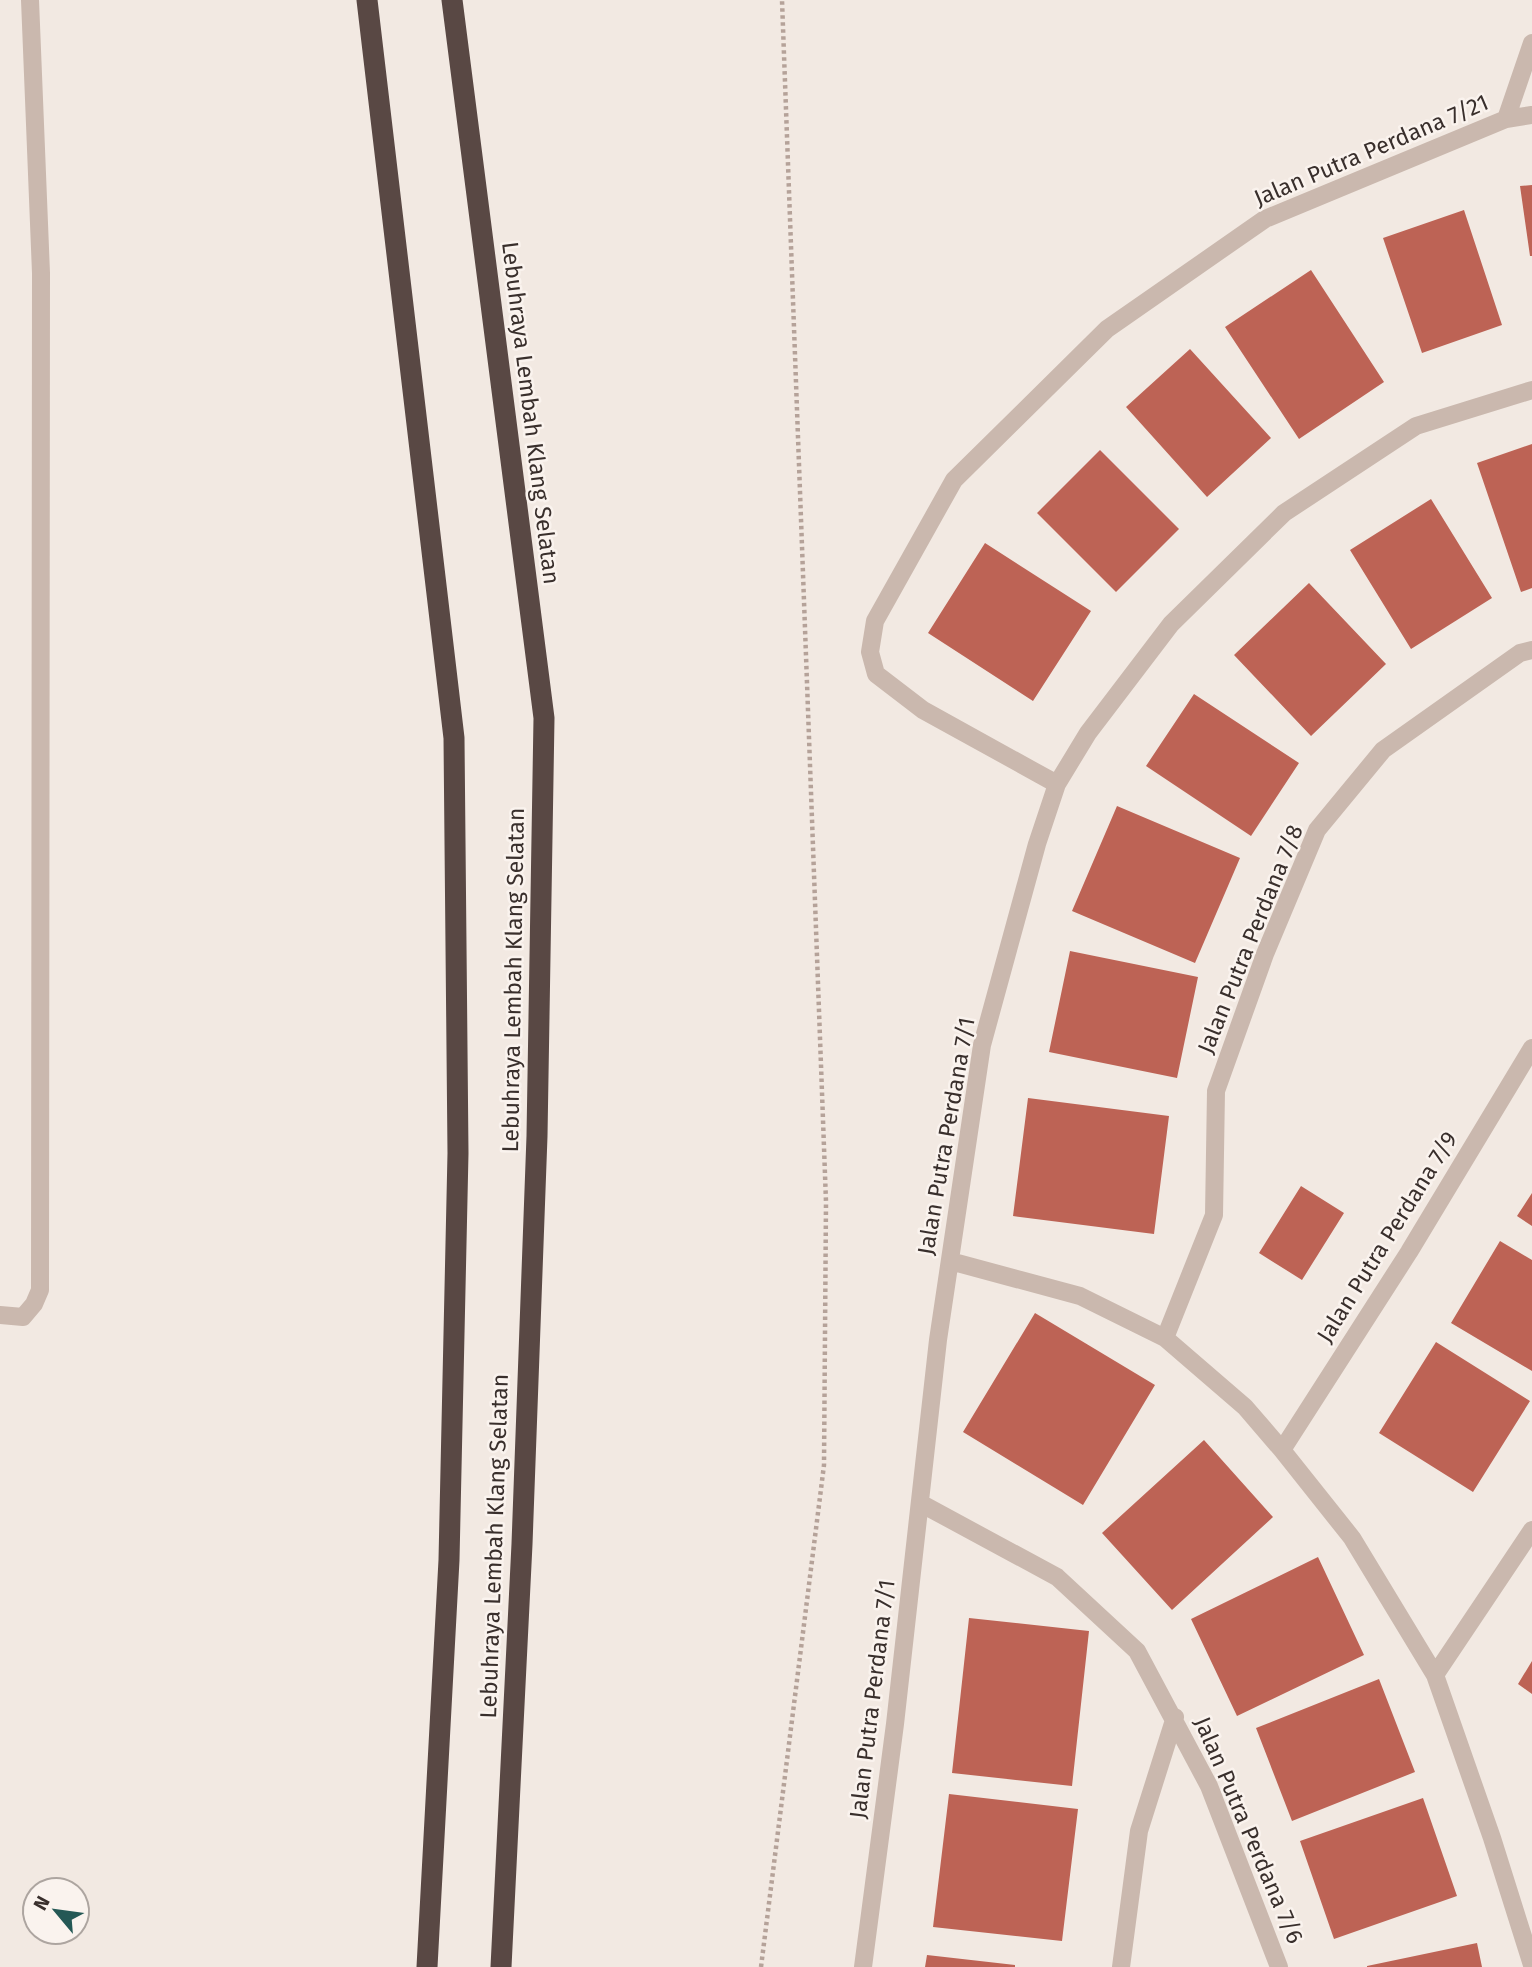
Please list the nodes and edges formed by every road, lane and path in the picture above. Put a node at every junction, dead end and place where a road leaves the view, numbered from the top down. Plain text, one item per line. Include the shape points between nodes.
1 (30, 0) edge
2 (367, 0) edge
3 (452, 0) edge
4 (782, 0) edge
5 (1532, 43) edge
6 (1532, 116) edge
7 (1506, 119) junction
8 (1532, 390) edge
9 (1532, 650) edge
10 (1057, 783) junction
11 (1532, 1048) edge
12 (950, 1261) junction
13 (0, 1315) edge
14 (1165, 1338) junction
15 (1282, 1450) junction
16 (920, 1503) junction
17 (1532, 1530) edge
18 (1435, 1675) junction
19 (1175, 1717) junction
20 (1532, 1965) edge
21 (427, 1967) edge
22 (501, 1967) edge
23 (761, 1967) edge
24 (863, 1967) edge
25 (1121, 1967) edge
26 (1279, 1967) edge

1 - 13 street via 41,273 40,1290 23,1317
2 - 21 highway, Lebuhraya Lembah Klang Selatan via 454,738 458,1153 449,1560
3 - 22 highway, Lebuhraya Lembah Klang Selatan via 544,718 537,1136
4 - 23 path via 826,1202 825,1451
5 - 7 street
6 - 7 street, Jalan Putra Perdana 7/21
7 - 10 street, Jalan Putra Perdana 7/21 via 1265,219 1107,329 954,480 875,621 870,653 876,674 923,710
8 - 10 street, Jalan Putra Perdana 7/1 via 1416,426 1284,513 1171,624 1088,733
9 - 14 street, Jalan Putra Perdana 7/8 via 1520,653 1383,750 1317,830 1265,954 1216,1091 1214,1215
10 - 12 street, Jalan Putra Perdana 7/1 via 982,1045
11 - 15 street, Jalan Putra Perdana 7/9
12 - 14 street via 1080,1296
12 - 16 street, Jalan Putra Perdana 7/1
14 - 15 street via 1245,1407
15 - 18 street via 1352,1538
16 - 19 street, Jalan Putra Perdana 7/6 via 1057,1577 1137,1651
16 - 24 street, Jalan Putra Perdana 7/1
17 - 18 street
18 - 20 street
19 - 25 street via 1139,1831
19 - 26 street, Jalan Putra Perdana 7/6 via 1209,1786

